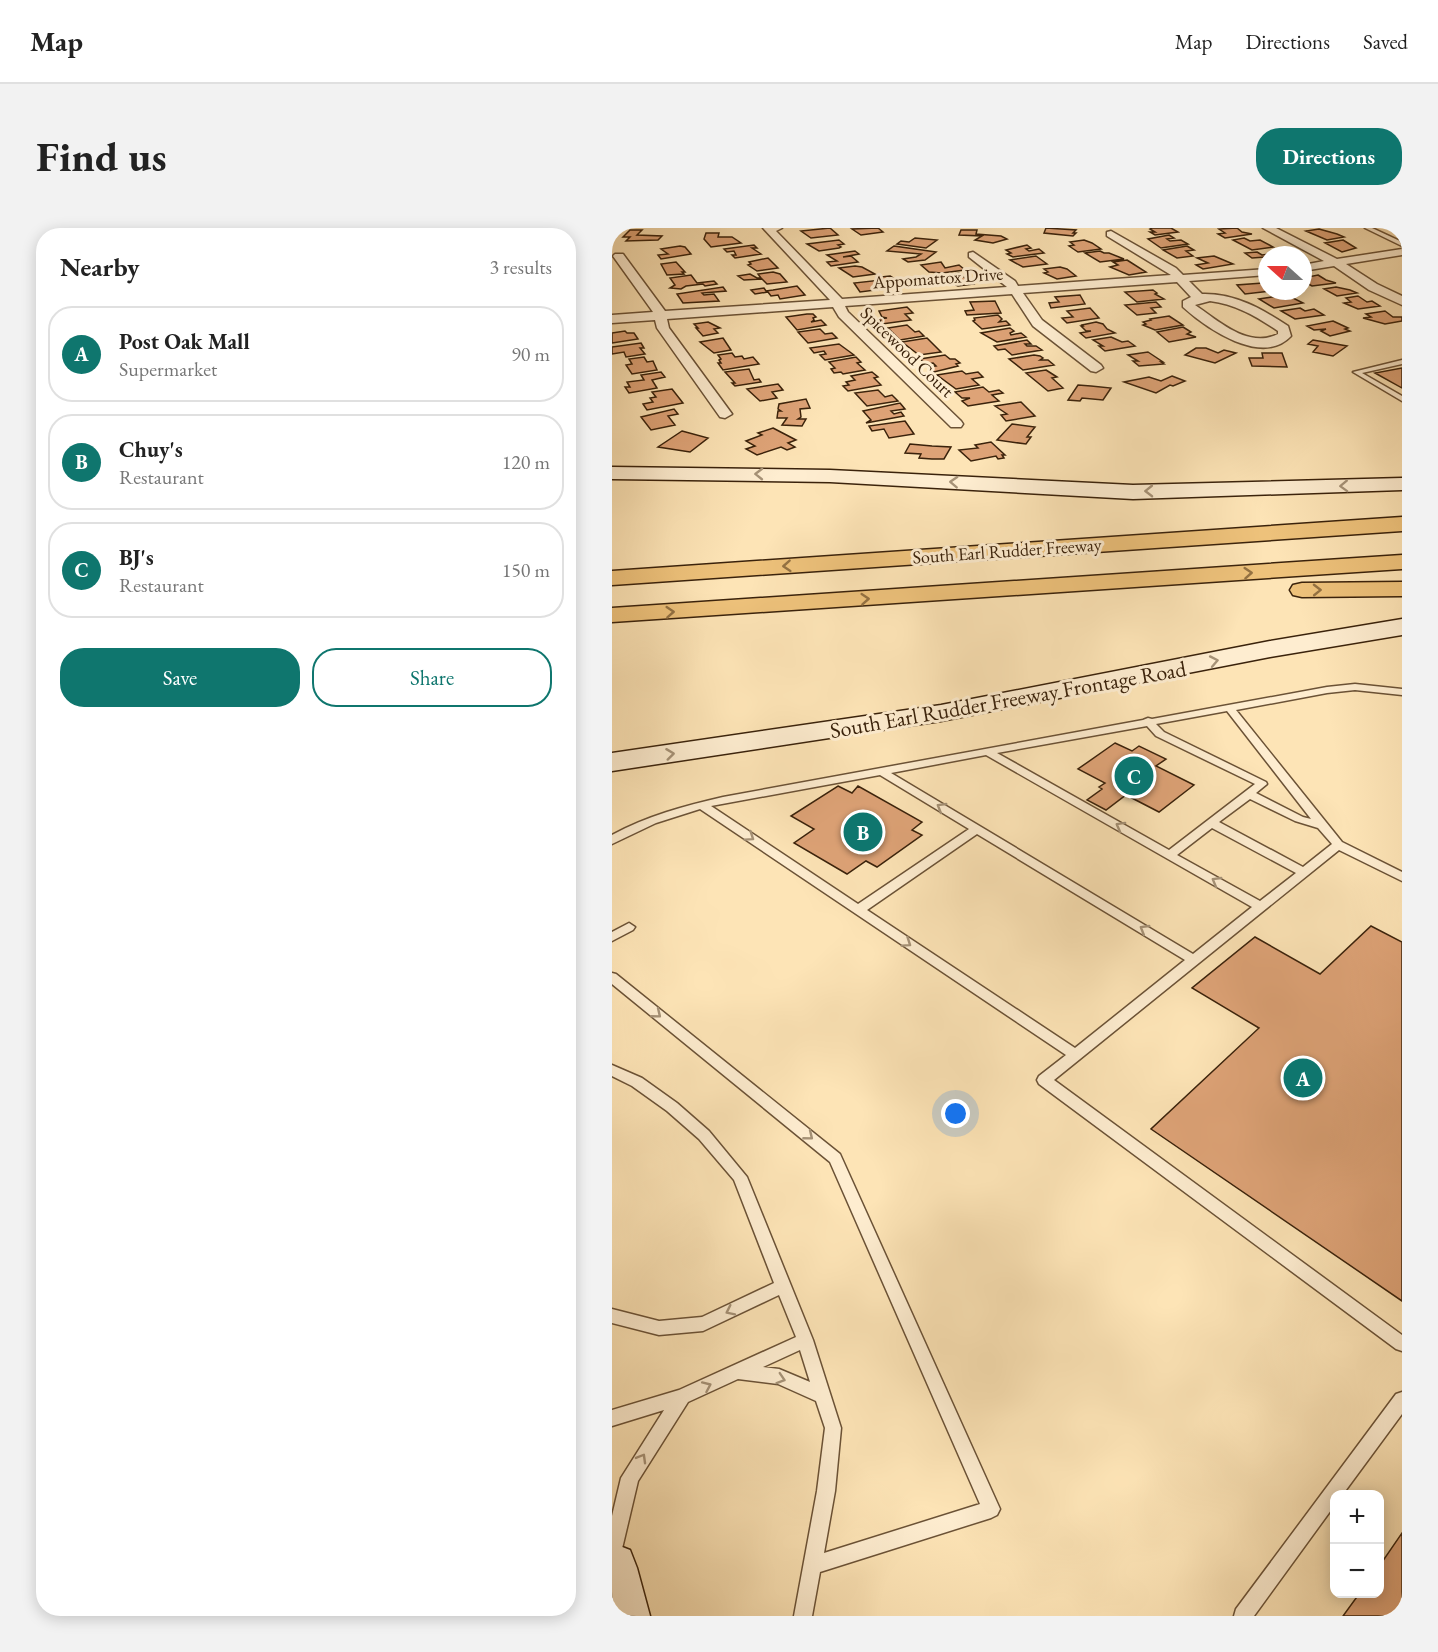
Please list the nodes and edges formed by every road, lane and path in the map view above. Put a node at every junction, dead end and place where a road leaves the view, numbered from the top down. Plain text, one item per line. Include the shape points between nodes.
1 (777, 228) edge
2 (1268, 228) edge
3 (1368, 228) edge
4 (1111, 234) dead end
5 (1402, 244) edge
6 (1402, 252) edge
7 (973, 255) dead end
8 (619, 256) dead end
9 (1336, 263) junction
10 (1312, 267) edge
11 (1258, 273) edge
12 (1181, 279) junction
13 (1017, 291) junction
14 (1199, 298) junction
15 (1402, 302) edge
16 (838, 303) junction
17 (658, 316) junction
18 (612, 319) edge
19 (1402, 363) edge
20 (1096, 368) dead end
21 (1402, 399) edge
22 (725, 414) dead end
23 (956, 424) dead end
24 (612, 473) edge
25 (1402, 484) edge
26 (1402, 524) edge
27 (1402, 562) edge
28 (612, 578) edge
29 (1402, 589) edge
30 (944, 594) junction
31 (612, 615) edge
32 (1402, 627) edge
33 (1402, 692) edge
34 (1229, 707) junction
35 (1148, 721) junction
36 (986, 751) junction
37 (612, 762) edge
38 (881, 771) junction
39 (1282, 775) junction
40 (1262, 784) junction
41 (1249, 794) junction
42 (702, 805) junction
43 (1212, 823) junction
44 (1322, 825) junction
45 (977, 829) junction
46 (612, 840) edge
47 (1338, 845) junction
48 (1171, 854) junction
49 (1303, 872) junction
50 (1402, 877) edge
51 (1261, 907) junction
52 (858, 910) junction
53 (629, 927) dead end
54 (612, 937) edge
55 (1194, 960) junction
56 (612, 977) edge
57 (1075, 1055) junction
58 (612, 1070) edge
59 (783, 1286) junction
60 (612, 1316) edge
61 (806, 1340) junction
62 (1402, 1344) edge
63 (739, 1371) junction
64 (821, 1395) junction
65 (682, 1396) junction
66 (1402, 1400) edge
67 (612, 1418) edge
68 (612, 1553) edge
69 (813, 1565) junction
70 (612, 1568) edge
71 (624, 1616) edge
72 (803, 1616) edge
73 (1243, 1616) edge

1 - 16 street, Spicewood Court via 768,229
2 - 9 street
3 - 5 lane
4 - 12 street
6 - 9 street
7 - 13 street
8 - 17 street via 658,309
9 - 10 street
9 - 15 street
11 - 12 street, Appomattox Drive
12 - 13 street, Appomattox Drive
12 - 14 street
13 - 16 street, Appomattox Drive
13 - 20 street via 1037,323
14 - 14 street via 1187,304 1242,340 1264,342 1285,336 1284,329 1234,301
16 - 17 street, Appomattox Drive
16 - 23 street, Spicewood Court via 843,314
17 - 18 street, Appomattox Drive
17 - 22 street
19 - 21 lane via 1356,372
25 -> 24 main road via 1133,492 830,476
26 -> 28 highway, South Earl Rudder Freeway
30 -> 27 highway, South Earl Rudder Freeway
30 -> 29 highway
31 -> 30 highway, South Earl Rudder Freeway
37 -> 32 main road, South Earl Rudder Freeway Frontage Road via 777,741
33 - 34 lane via 1355,687
34 - 35 lane
34 - 39 lane
35 - 36 lane
35 - 40 lane via 1160,734
36 - 38 lane
48 -> 36 lane
38 - 42 lane
45 -> 38 lane
39 - 40 lane
39 - 44 lane
40 - 41 lane
41 - 43 lane
41 - 44 lane via 1299,819
42 - 46 lane via 642,823
42 -> 52 lane
43 - 48 lane
43 - 49 lane
44 - 47 lane
45 - 52 lane
55 -> 45 lane
47 - 49 lane
47 - 50 lane
51 -> 48 lane
49 - 51 lane
51 - 55 lane
52 -> 57 lane
53 - 54 lane
55 - 57 lane
56 -> 69 lane via 835,1158 991,1509
57 - 62 lane via 1044,1080
58 - 59 lane via 672,1107 704,1135 740,1177
59 -> 60 lane via 702,1324 659,1328
59 - 61 lane
61 - 63 lane
61 - 64 lane
63 -> 64 lane via 779,1377
65 -> 63 lane
64 - 69 lane via 833,1428
65 - 67 lane
68 -> 65 lane via 630,1478
66 - 73 lane
69 - 72 lane
70 - 71 main road

